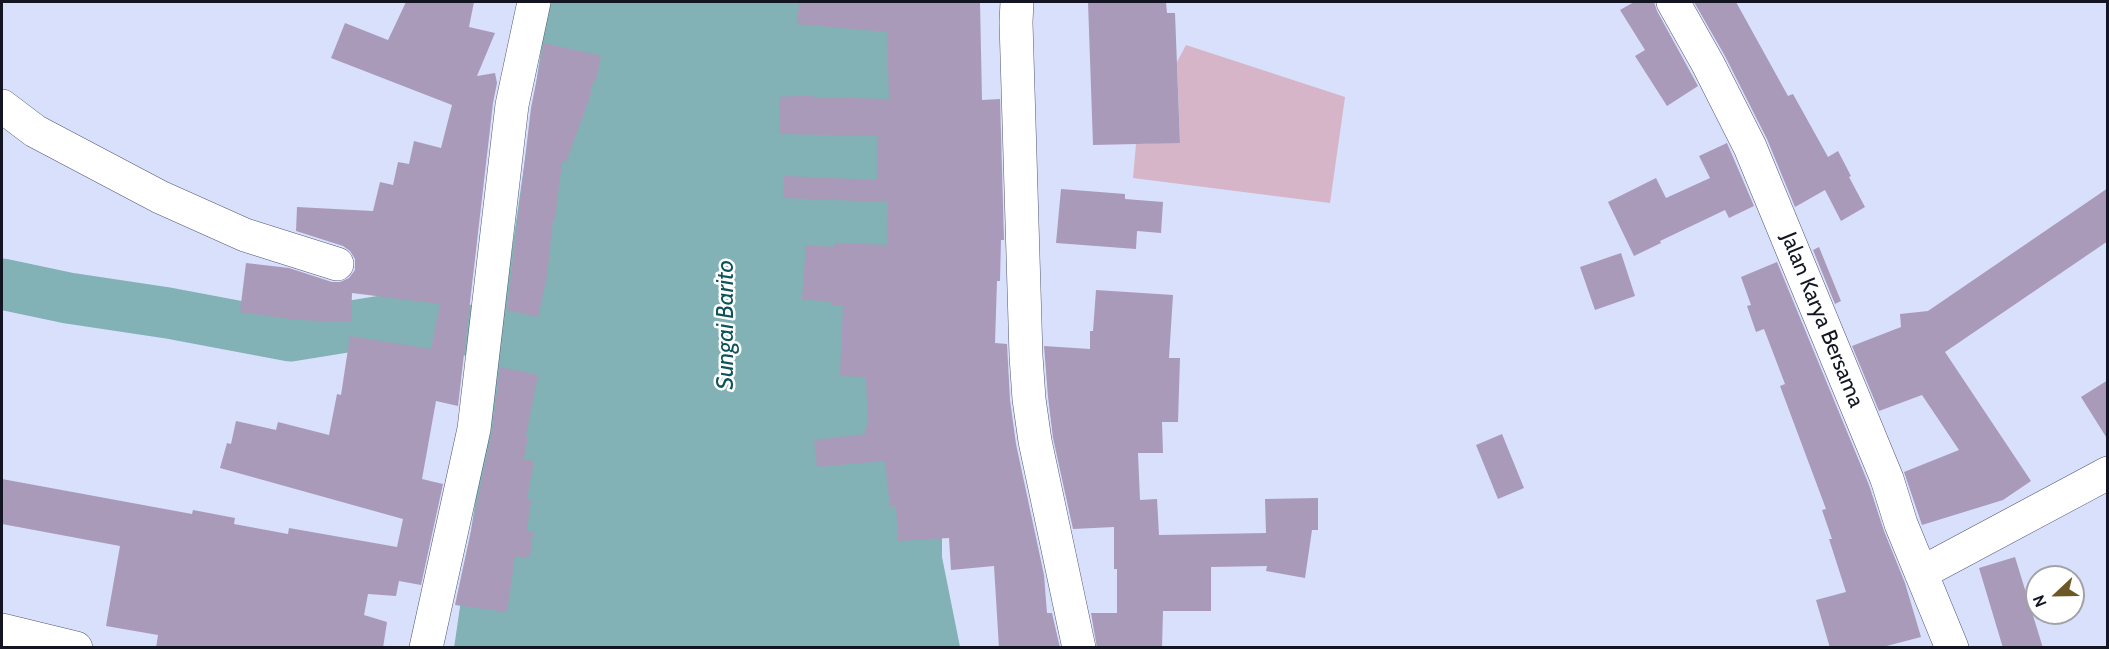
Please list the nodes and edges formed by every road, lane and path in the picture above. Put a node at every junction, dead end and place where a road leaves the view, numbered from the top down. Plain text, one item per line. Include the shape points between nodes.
1 (534, 2) edge
2 (1017, 2) edge
3 (1672, 2) edge
4 (2, 106) edge
5 (337, 264) dead end
6 (2108, 473) edge
7 (1922, 573) junction
8 (2, 630) edge
9 (76, 648) edge
10 (426, 648) edge
11 (1079, 648) edge
12 (1952, 648) edge

1 - 10 street via 512,105 474,429
2 - 11 street via 1029,399
3 - 7 street, Jalan Karya Bersama via 1750,147
4 - 5 street via 35,131 160,197 245,235
6 - 7 street
7 - 12 street, Jalan Karya Bersama
8 - 9 street

